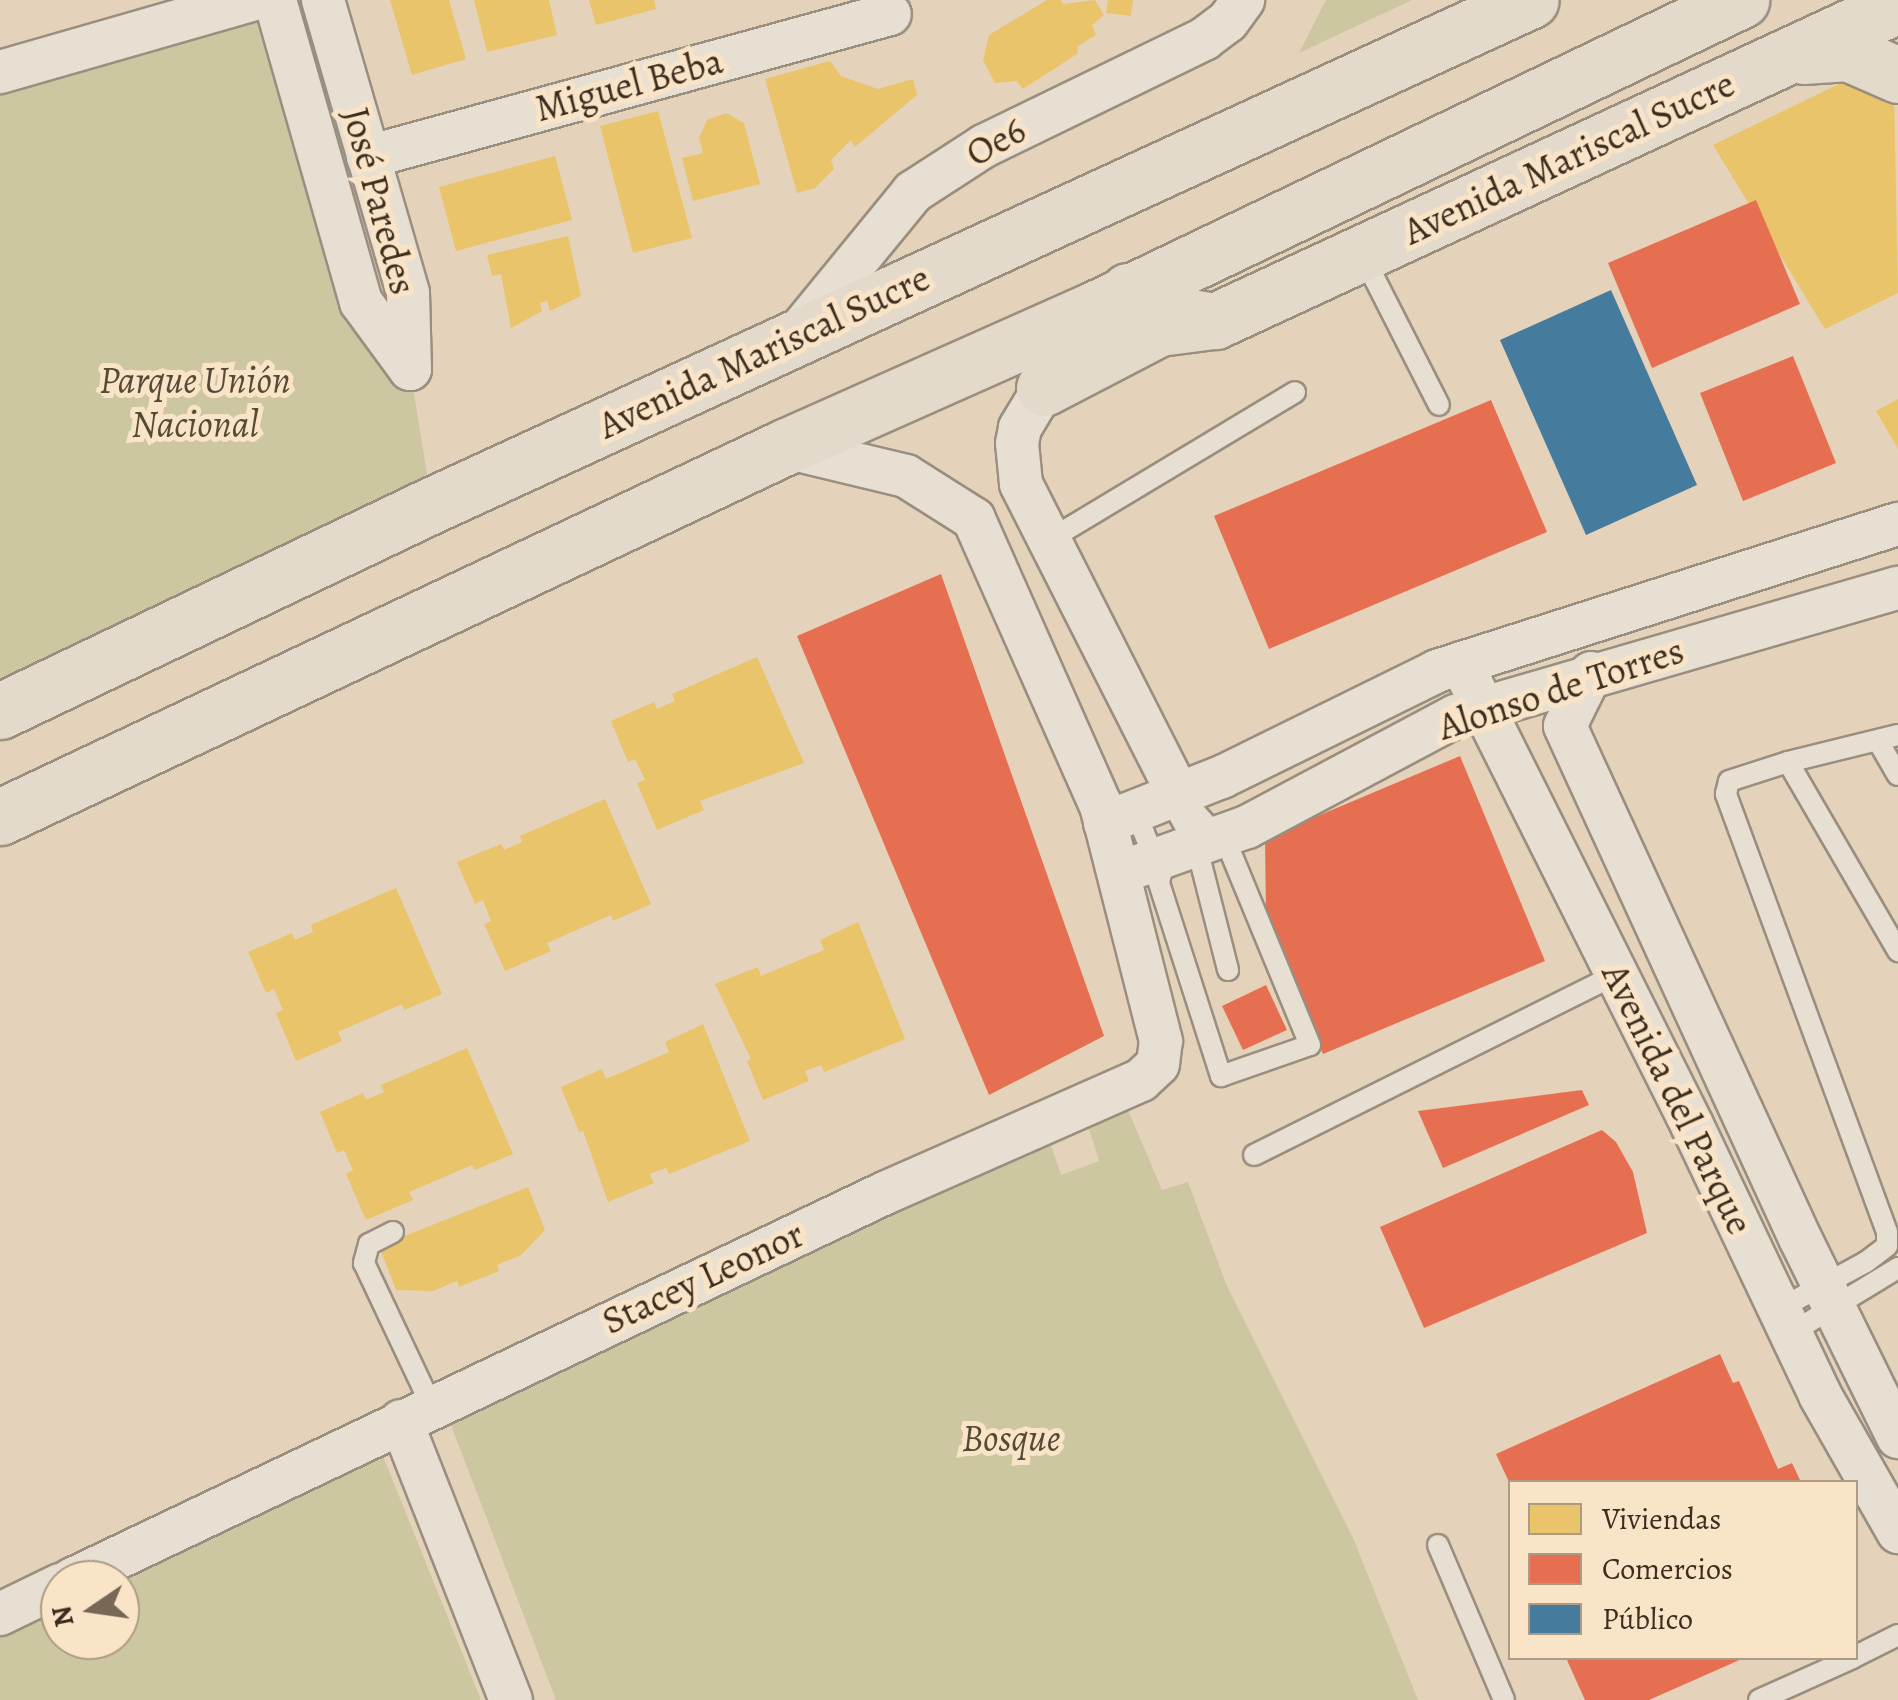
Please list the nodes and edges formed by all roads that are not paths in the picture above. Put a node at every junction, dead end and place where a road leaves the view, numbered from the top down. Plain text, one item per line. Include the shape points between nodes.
1 (251, 0) edge
2 (275, 0) edge
3 (323, 0) edge
4 (1243, 0) edge
5 (1530, 0) edge
6 (1732, 4) edge
7 (1898, 5) edge
8 (890, 14) dead end
9 (1762, 68) junction
10 (0, 72) edge
11 (1898, 75) edge
12 (368, 157) junction
13 (1362, 254) junction
14 (1110, 301) junction
15 (1215, 320) junction
16 (792, 340) junction
17 (1044, 388) junction
18 (1294, 392) dead end
19 (1439, 405) dead end
20 (786, 447) junction
21 (1898, 524) edge
22 (1049, 540) junction
23 (1898, 588) edge
24 (1461, 663) junction
25 (1591, 673) junction
26 (1484, 706) junction
27 (0, 710) edge
28 (1888, 738) edge
29 (1788, 762) junction
30 (1898, 775) edge
31 (1147, 806) junction
32 (0, 817) edge
33 (1210, 842) junction
34 (1138, 867) junction
35 (1898, 951) edge
36 (1228, 970) dead end
37 (1617, 974) junction
38 (1254, 1154) dead end
39 (393, 1232) dead end
40 (1898, 1268) edge
41 (1829, 1296) junction
42 (1785, 1321) junction
43 (417, 1414) junction
44 (1898, 1437) edge
45 (1898, 1532) edge
46 (1438, 1544) dead end
47 (114, 1560) edge
48 (40, 1595) edge
49 (0, 1614) edge
50 (1898, 1635) edge
51 (1858, 1655) edge
52 (1847, 1660) edge
53 (510, 1700) edge
54 (1504, 1700) edge
55 (1759, 1700) edge

1 - 10 street
2 - 12 street, José Paredes via 361,302 410,368 408,293
3 - 12 street, José Paredes
4 - 16 street, Oe6 via 1204,40 984,146 913,192
5 - 16 main road, Avenida Mariscal Sucre
6 - 14 main road, Avenida Mariscal Sucre
7 - 9 main road, Avenida Mariscal Sucre
8 - 12 street, Miguel Beba
9 - 11 main road via 1834,51
9 - 13 main road, Avenida Mariscal Sucre
13 - 15 main road, Avenida Mariscal Sucre
13 - 19 lane
14 - 15 main road
14 - 17 street
14 - 20 main road, Avenida Mariscal Sucre
15 - 17 main road, Avenida Mariscal Sucre via 1159,328
16 - 27 main road, Avenida Mariscal Sucre
17 - 22 street via 1017,444 1021,484
18 - 22 lane
20 - 31 street via 906,476 974,520
20 - 32 main road, Avenida Mariscal Sucre
21 - 24 street, Alonso de Torres
22 - 31 street
23 - 25 street, Alonso de Torres
24 - 26 street, Avenida del Parque
24 - 31 street, Alonso de Torres
25 - 26 street, Alonso de Torres
25 - 41 street, Avenida del Parque via 1565,726
26 - 33 street, Alonso de Torres
26 - 37 street, Avenida del Parque
28 - 29 lane
28 - 30 lane
29 - 35 lane
29 - 41 lane via 1729,781 1726,794 1887,1232 1887,1246
31 - 33 lane
31 - 34 street
33 - 34 street, Alonso de Torres
33 - 34 lane via 1310,1045 1220,1076 1159,884
33 - 36 lane
34 - 43 street, Stacey Leonor via 1162,1041 1158,1064 1141,1080
37 - 38 lane
37 - 42 street, Avenida del Parque
39 - 43 lane via 368,1244 364,1263
40 - 41 lane
41 - 42 lane
41 - 44 street, Avenida del Parque
42 - 45 street, Avenida del Parque
43 - 47 street, Stacey Leonor
43 - 53 street
46 - 54 lane
48 - 49 street
50 - 51 lane
52 - 55 lane

